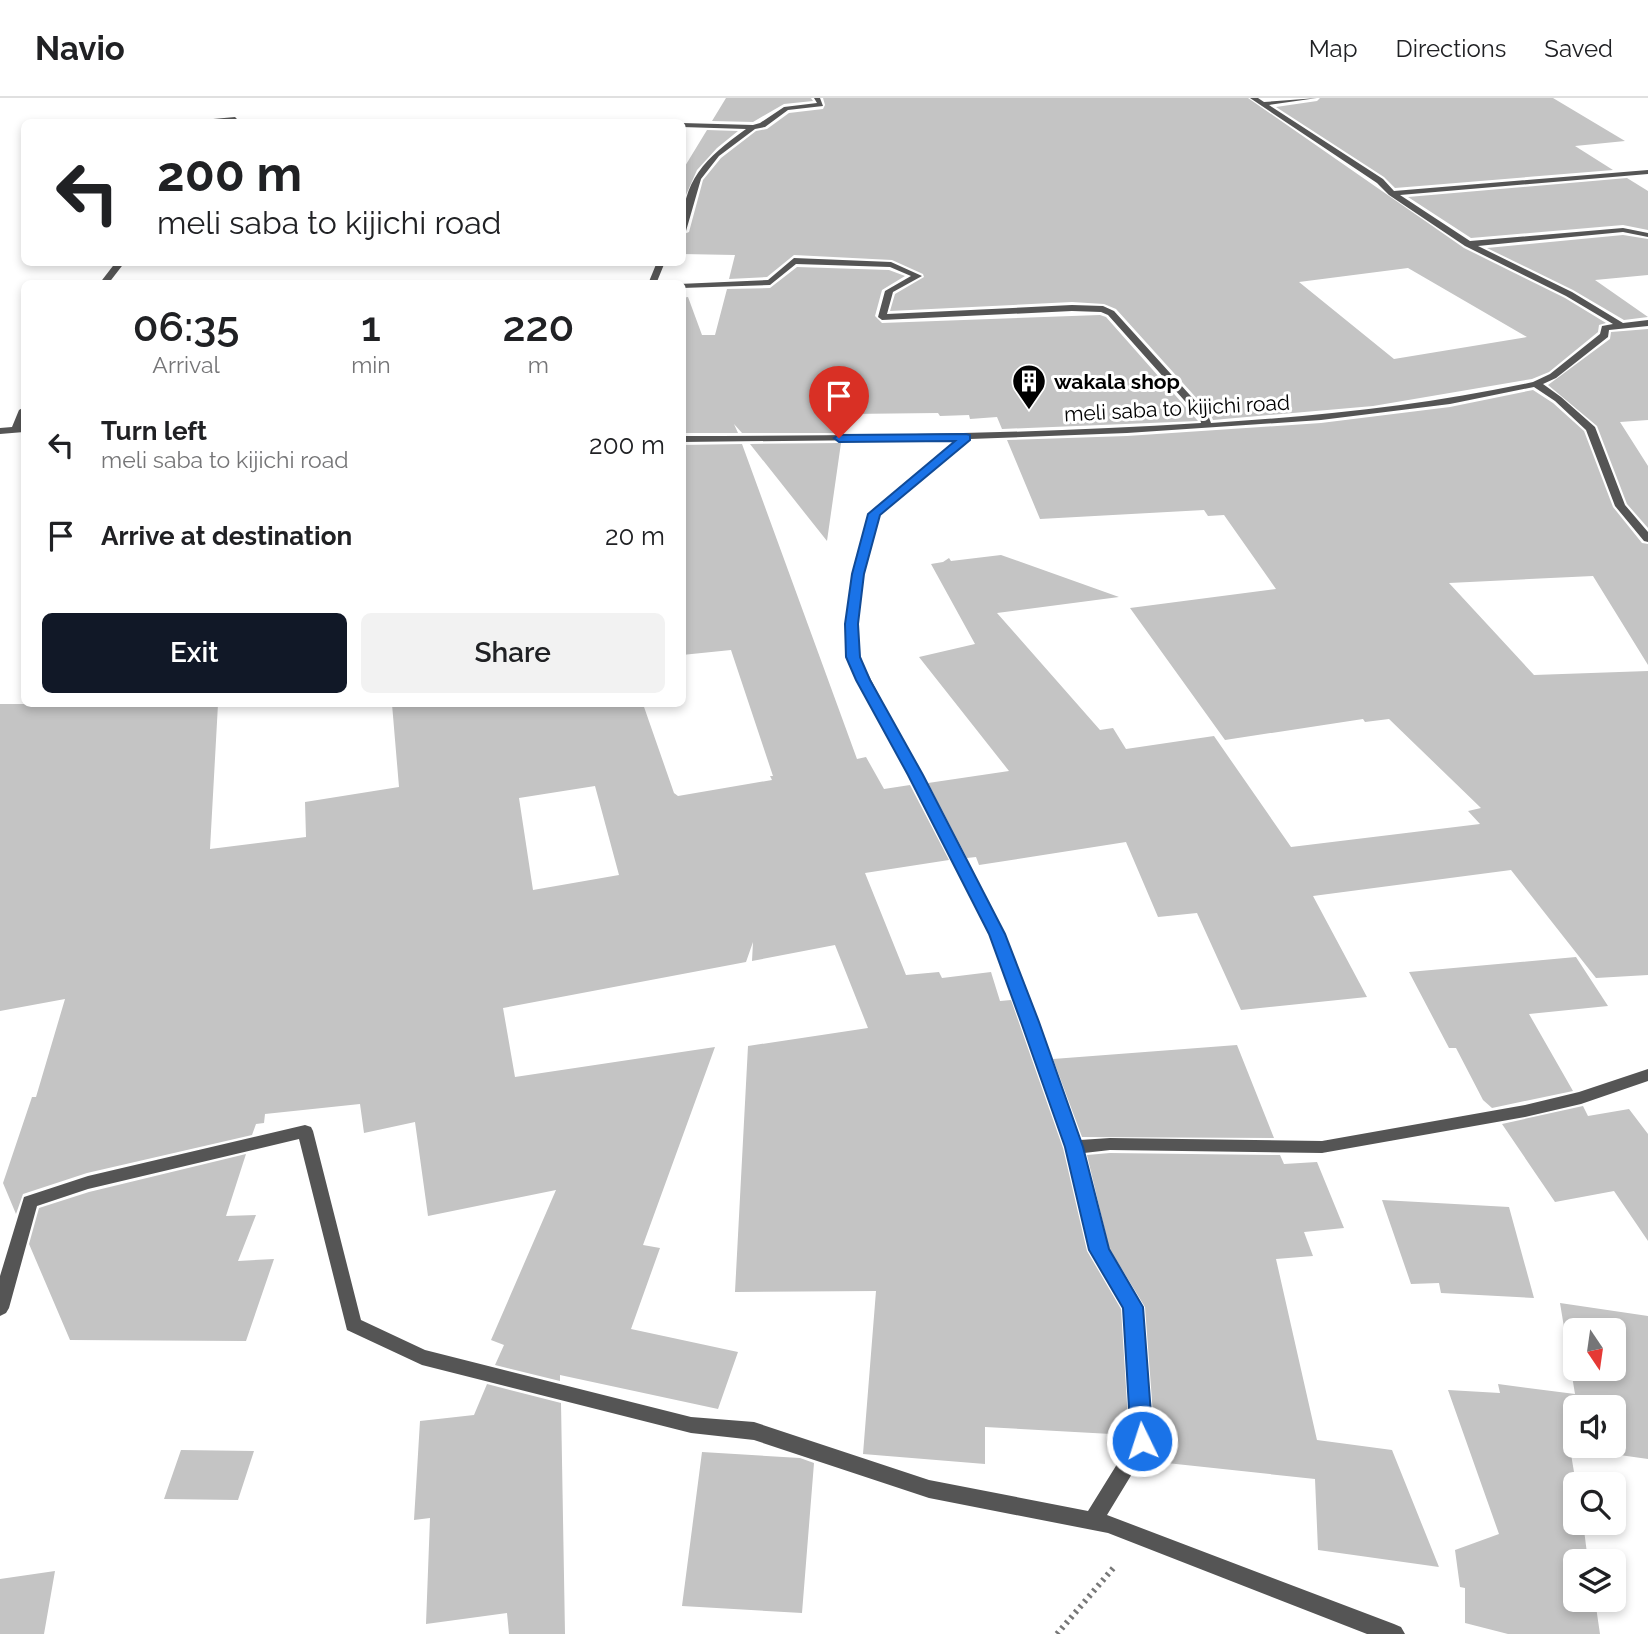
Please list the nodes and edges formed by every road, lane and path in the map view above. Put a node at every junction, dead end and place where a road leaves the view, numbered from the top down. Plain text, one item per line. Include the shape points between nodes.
1 (817, 98) edge
2 (1254, 98) edge
3 (1314, 98) edge
4 (1264, 104) junction
5 (686, 125) edge
6 (753, 127) junction
7 (1648, 172) edge
8 (1392, 193) junction
9 (686, 217) edge
10 (1648, 235) edge
11 (1468, 244) junction
12 (118, 266) edge
13 (106, 280) edge
14 (686, 285) edge
15 (1648, 323) edge
16 (1620, 325) junction
17 (1536, 384) junction
18 (1207, 426) junction
19 (20, 429) edge
20 (0, 431) edge
21 (966, 437) junction
22 (686, 439) edge
23 (1648, 540) edge
24 (1648, 1075) edge
25 (1074, 1147) junction
26 (0, 1308) edge
27 (1093, 1520) junction
28 (1115, 1566) dead end
29 (1057, 1634) edge
30 (1394, 1634) edge

1 - 6 street via 821,105 786,108
2 - 4 street
3 - 4 street
4 - 8 street
5 - 6 street
6 - 9 street via 716,153 697,179
7 - 8 street
8 - 11 street
10 - 11 street via 1623,230
11 - 16 street
12 - 13 street
14 - 18 street via 770,282 794,261 891,265 918,276 889,291 883,317 1103,309 1155,360 1205,417
15 - 16 street
16 - 17 street, meli saba to kijichi road via 1605,328 1605,335
17 - 18 street, meli saba to kijichi road via 1347,416
17 - 23 street via 1591,429 1620,506
18 - 21 street, meli saba to kijichi road
19 - 20 street
21 - 22 street, meli saba to kijichi road
21 - 25 street via 874,514 858,574 853,657 997,934
24 - 25 street via 1525,1111 1322,1147
25 - 27 street via 1099,1250 1133,1307 1142,1441
26 - 27 street via 30,1202 88,1183 305,1131 353,1325 422,1357 691,1425 754,1432 929,1489
27 - 30 street
28 - 29 path

